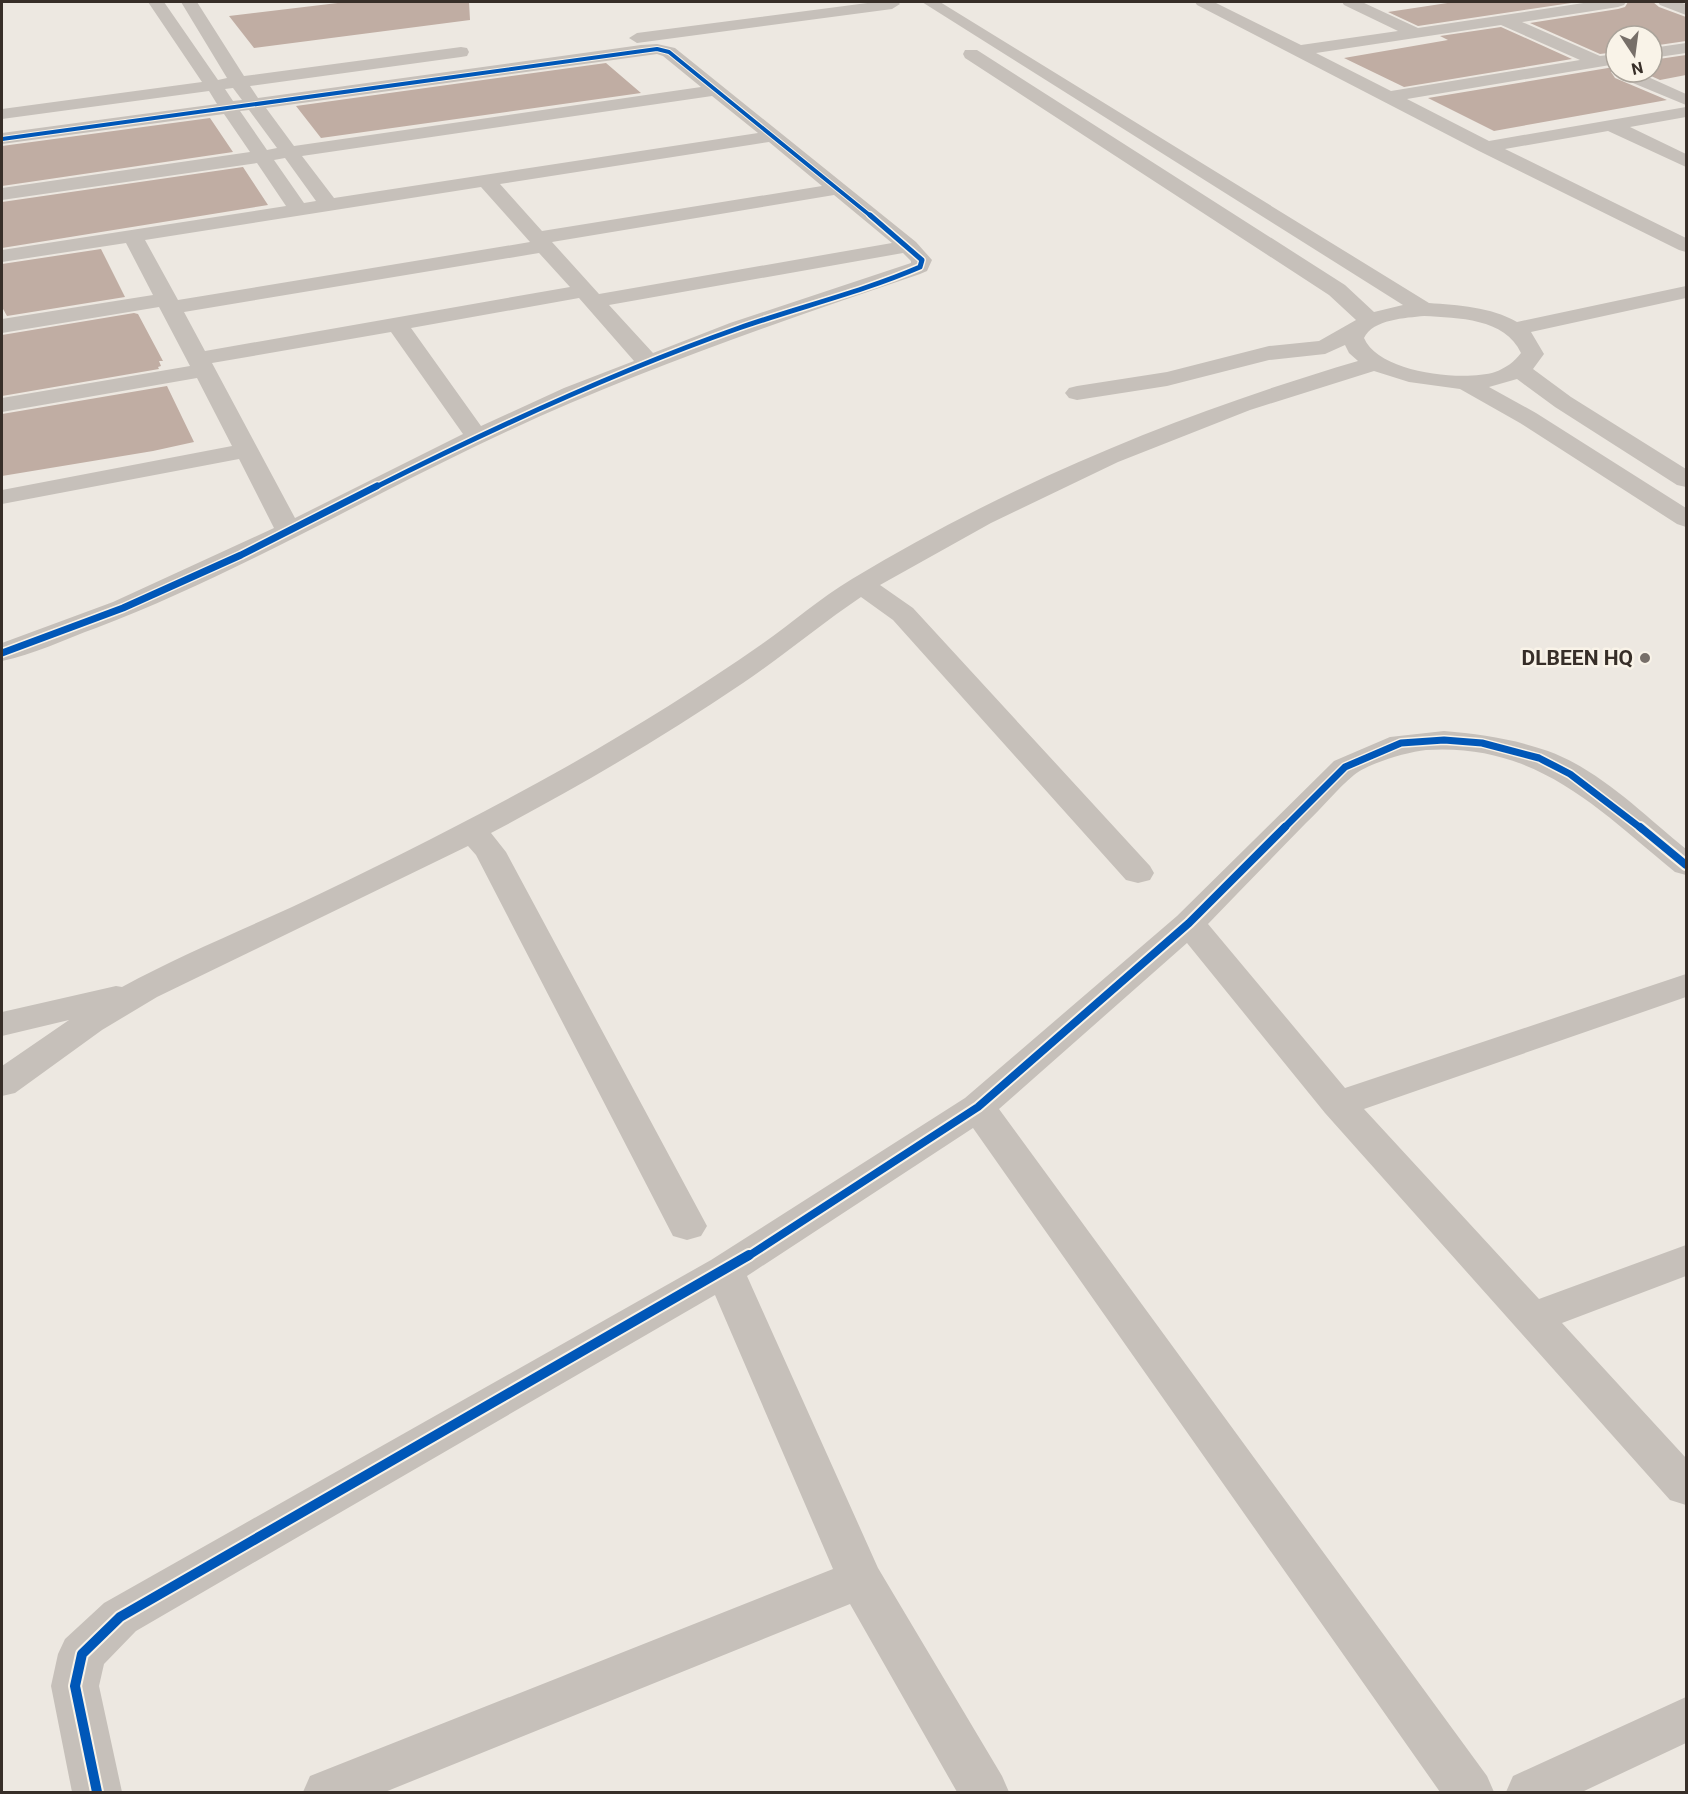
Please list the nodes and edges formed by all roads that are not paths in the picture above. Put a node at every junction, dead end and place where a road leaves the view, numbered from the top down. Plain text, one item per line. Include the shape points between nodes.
1 (156, 2) edge
2 (189, 2) edge
3 (841, 2) edge
4 (1203, 2) edge
5 (1350, 2) edge
6 (1499, 2) edge
7 (1618, 2) edge
8 (1666, 2) edge
9 (908, 5) edge
10 (1686, 9) edge
11 (1530, 15) junction
12 (1502, 19) junction
13 (616, 32) dead end
14 (1416, 33) junction
15 (957, 45) dead end
16 (1686, 48) edge
17 (474, 50) dead end
18 (1298, 51) junction
19 (1664, 51) edge
20 (1604, 59) edge
21 (1604, 62) edge
22 (1649, 84) edge
23 (716, 90) junction
24 (246, 92) junction
25 (220, 96) junction
26 (1388, 97) junction
27 (1686, 100) edge
28 (1686, 112) edge
29 (2, 114) edge
30 (2, 124) edge
31 (1610, 125) junction
32 (774, 136) junction
33 (2, 139) edge
34 (1486, 147) junction
35 (291, 152) junction
36 (262, 156) junction
37 (1686, 161) edge
38 (486, 181) junction
39 (838, 189) junction
40 (2, 194) edge
41 (329, 205) junction
42 (299, 210) junction
43 (133, 236) junction
44 (541, 242) junction
45 (909, 246) junction
46 (1686, 246) edge
47 (2, 256) edge
48 (1686, 292) edge
49 (589, 296) junction
50 (169, 304) junction
51 (1424, 309) junction
52 (397, 324) junction
53 (1364, 324) junction
54 (2, 326) edge
55 (1514, 329) junction
56 (648, 362) junction
57 (1375, 363) junction
58 (201, 364) junction
59 (1520, 370) junction
60 (1464, 382) junction
61 (1077, 393) dead end
62 (2, 405) edge
63 (477, 437) junction
64 (247, 450) junction
65 (1686, 480) edge
66 (2, 497) edge
67 (1686, 519) edge
68 (289, 531) junction
69 (862, 585) junction
70 (2, 653) edge
71 (472, 831) junction
72 (1686, 865) edge
73 (1138, 873) dead end
74 (1189, 923) junction
75 (1686, 985) edge
76 (144, 990) junction
77 (2, 1024) edge
78 (2, 1084) edge
79 (1338, 1104) junction
80 (978, 1107) junction
81 (687, 1226) dead end
82 (1686, 1260) edge
83 (725, 1271) junction
84 (1532, 1318) junction
85 (1686, 1487) edge
86 (860, 1579) junction
87 (1686, 1719) edge
88 (97, 1792) edge
89 (328, 1792) edge
90 (984, 1792) edge
91 (1469, 1792) edge
92 (1531, 1792) edge

1 - 25 street
2 - 24 street
3 - 13 street
4 - 18 street
5 - 14 street
6 - 11 street
7 - 11 street
8 - 10 street
9 - 24 street
9 - 51 street
11 - 12 street
12 - 14 street
12 - 20 street
14 - 18 street
15 - 53 street via 1337,290
16 - 19 street
17 - 24 street
18 - 26 street
21 - 26 street
22 - 27 street
23 - 24 street via 669,52 657,49
23 - 32 street
23 - 35 street
24 - 25 street
24 - 35 street
25 - 29 street
25 - 30 street
25 - 33 street
25 - 36 street
26 - 34 street
28 - 31 street
31 - 34 street
31 - 37 street
32 - 38 street
32 - 39 street
34 - 46 street
35 - 36 street
35 - 41 street
36 - 40 street
36 - 42 street
38 - 41 street
38 - 44 street
39 - 44 street
39 - 45 street
41 - 42 street
42 - 43 street
43 - 47 street
43 - 50 street
44 - 49 street
44 - 50 street
45 - 49 street
45 - 56 street via 922,260 920,267
48 - 55 street
49 - 52 street
49 - 56 street
50 - 54 street
50 - 58 street
51 - 53 street via 1403,311
51 - 55 street via 1477,315
52 - 58 street
52 - 63 street
53 - 57 street via 1355,338 1358,349
53 - 61 street via 1325,347 1269,353 1167,379
55 - 59 street via 1530,343 1533,354 1528,365
56 - 63 street
57 - 60 street via 1417,378
57 - 69 street via 1246,403 1130,449 997,511
58 - 62 street
58 - 64 street
59 - 60 street via 1492,380
59 - 65 street
60 - 67 street
63 - 68 street
64 - 66 street
64 - 68 street
68 - 70 street via 123,608
69 - 71 street via 614,753
69 - 73 street via 903,614
71 - 76 street
71 - 81 street via 490,852
72 - 74 street via 1607,800 1539,758 1482,743 1401,743 1345,767
74 - 79 street
74 - 80 street
75 - 79 street
76 - 77 street
76 - 78 street
79 - 84 street
80 - 83 street
80 - 91 street
82 - 84 street
83 - 86 street
83 - 88 street via 120,1617 82,1654 75,1686
84 - 85 street
86 - 89 street
86 - 90 street
87 - 92 street

